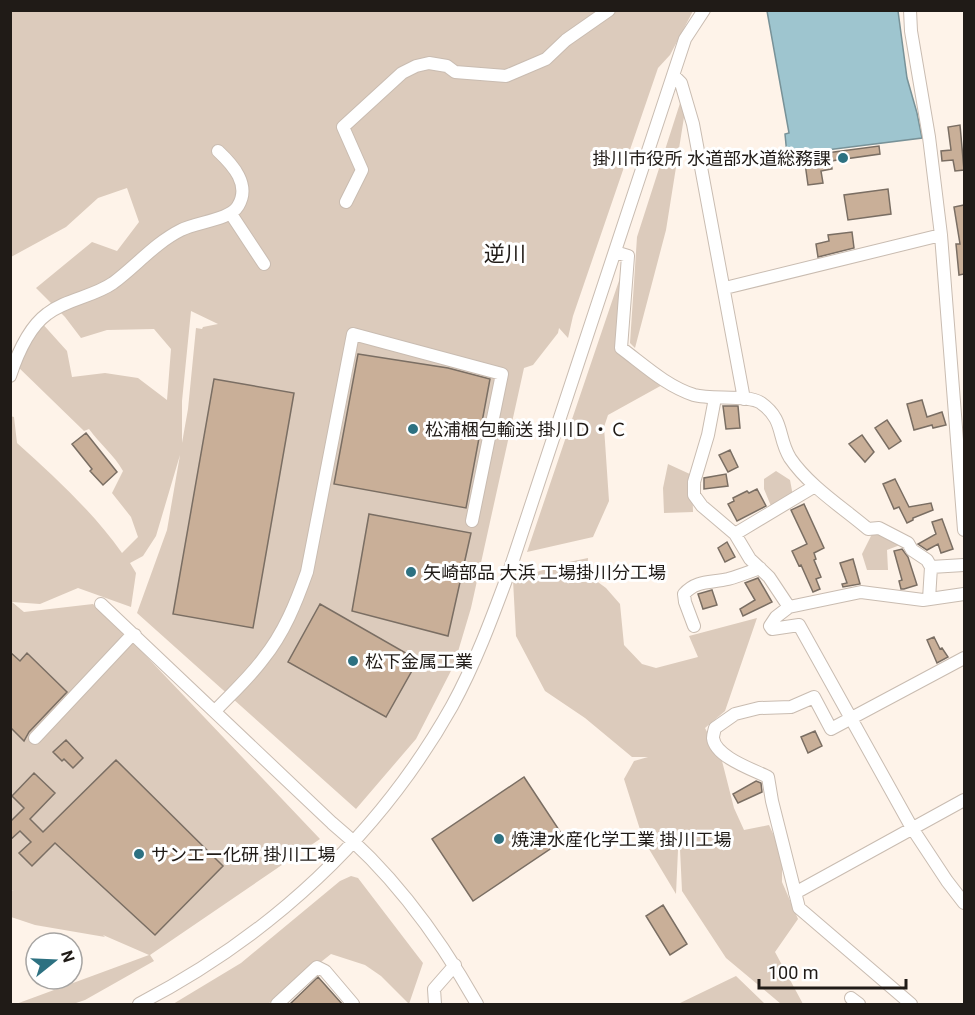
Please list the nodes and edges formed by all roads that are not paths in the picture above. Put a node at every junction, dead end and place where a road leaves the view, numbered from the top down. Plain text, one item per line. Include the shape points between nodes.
1 (609, 10) edge
2 (704, 10) edge
3 (910, 10) edge
4 (673, 75) junction
5 (218, 152) dead end
6 (346, 202) dead end
7 (231, 214) junction
8 (941, 235) junction
9 (615, 252) junction
10 (264, 264) dead end
11 (724, 288) junction
12 (10, 376) edge
13 (716, 398) junction
14 (744, 399) junction
15 (815, 486) junction
16 (472, 521) dead end
17 (964, 530) edge
18 (735, 534) junction
19 (964, 565) edge
20 (932, 567) junction
21 (760, 568) junction
22 (964, 594) edge
23 (929, 599) junction
24 (102, 604) dead end
25 (789, 608) junction
26 (694, 626) dead end
27 (135, 635) junction
28 (964, 658) edge
29 (215, 711) junction
30 (852, 719) junction
31 (35, 738) dead end
32 (964, 800) edge
33 (912, 828) junction
34 (354, 842) junction
35 (795, 893) junction
36 (964, 903) edge
37 (455, 965) junction
38 (139, 1005) edge
39 (277, 1005) edge
40 (353, 1005) edge
41 (435, 1005) edge
42 (477, 1005) edge
43 (911, 1005) edge

1 - 6 street via 546,59 506,76 455,72 447,66 429,63 402,73 343,127 362,170
2 - 4 street via 685,39
3 - 8 street
4 - 9 street
4 - 11 street via 681,83 693,124
5 - 7 street via 237,171 242,185 239,206
7 - 10 street
7 - 12 street via 181,230 104,289 46,314 26,340
8 - 11 street
8 - 17 street
9 - 13 street via 628,256 621,348 670,386
9 - 34 street via 509,573 481,645 452,706 416,764
11 - 14 street
13 - 14 street
13 - 18 street via 694,495
14 - 15 street via 759,401 773,413 791,459
15 - 18 street
15 - 20 street via 868,529 879,528 908,543
16 - 29 street via 502,374 353,334 307,572 298,598 263,660
18 - 21 street
19 - 20 street
20 - 23 street
21 - 25 street
21 - 26 street via 690,587 684,602
22 - 23 street
23 - 25 street via 861,592
24 - 27 street
25 - 30 street via 770,627 799,626
27 - 29 street
27 - 31 street
28 - 30 street
29 - 34 street
30 - 33 street
30 - 35 street via 831,729 814,697 791,707 735,714 715,728 717,748 768,777
32 - 33 street
33 - 35 street
33 - 36 street
34 - 37 street via 410,904
34 - 38 street via 313,884 240,944
35 - 43 street via 799,908
37 - 41 street via 434,988
37 - 42 street
39 - 40 street via 317,967 326,971

